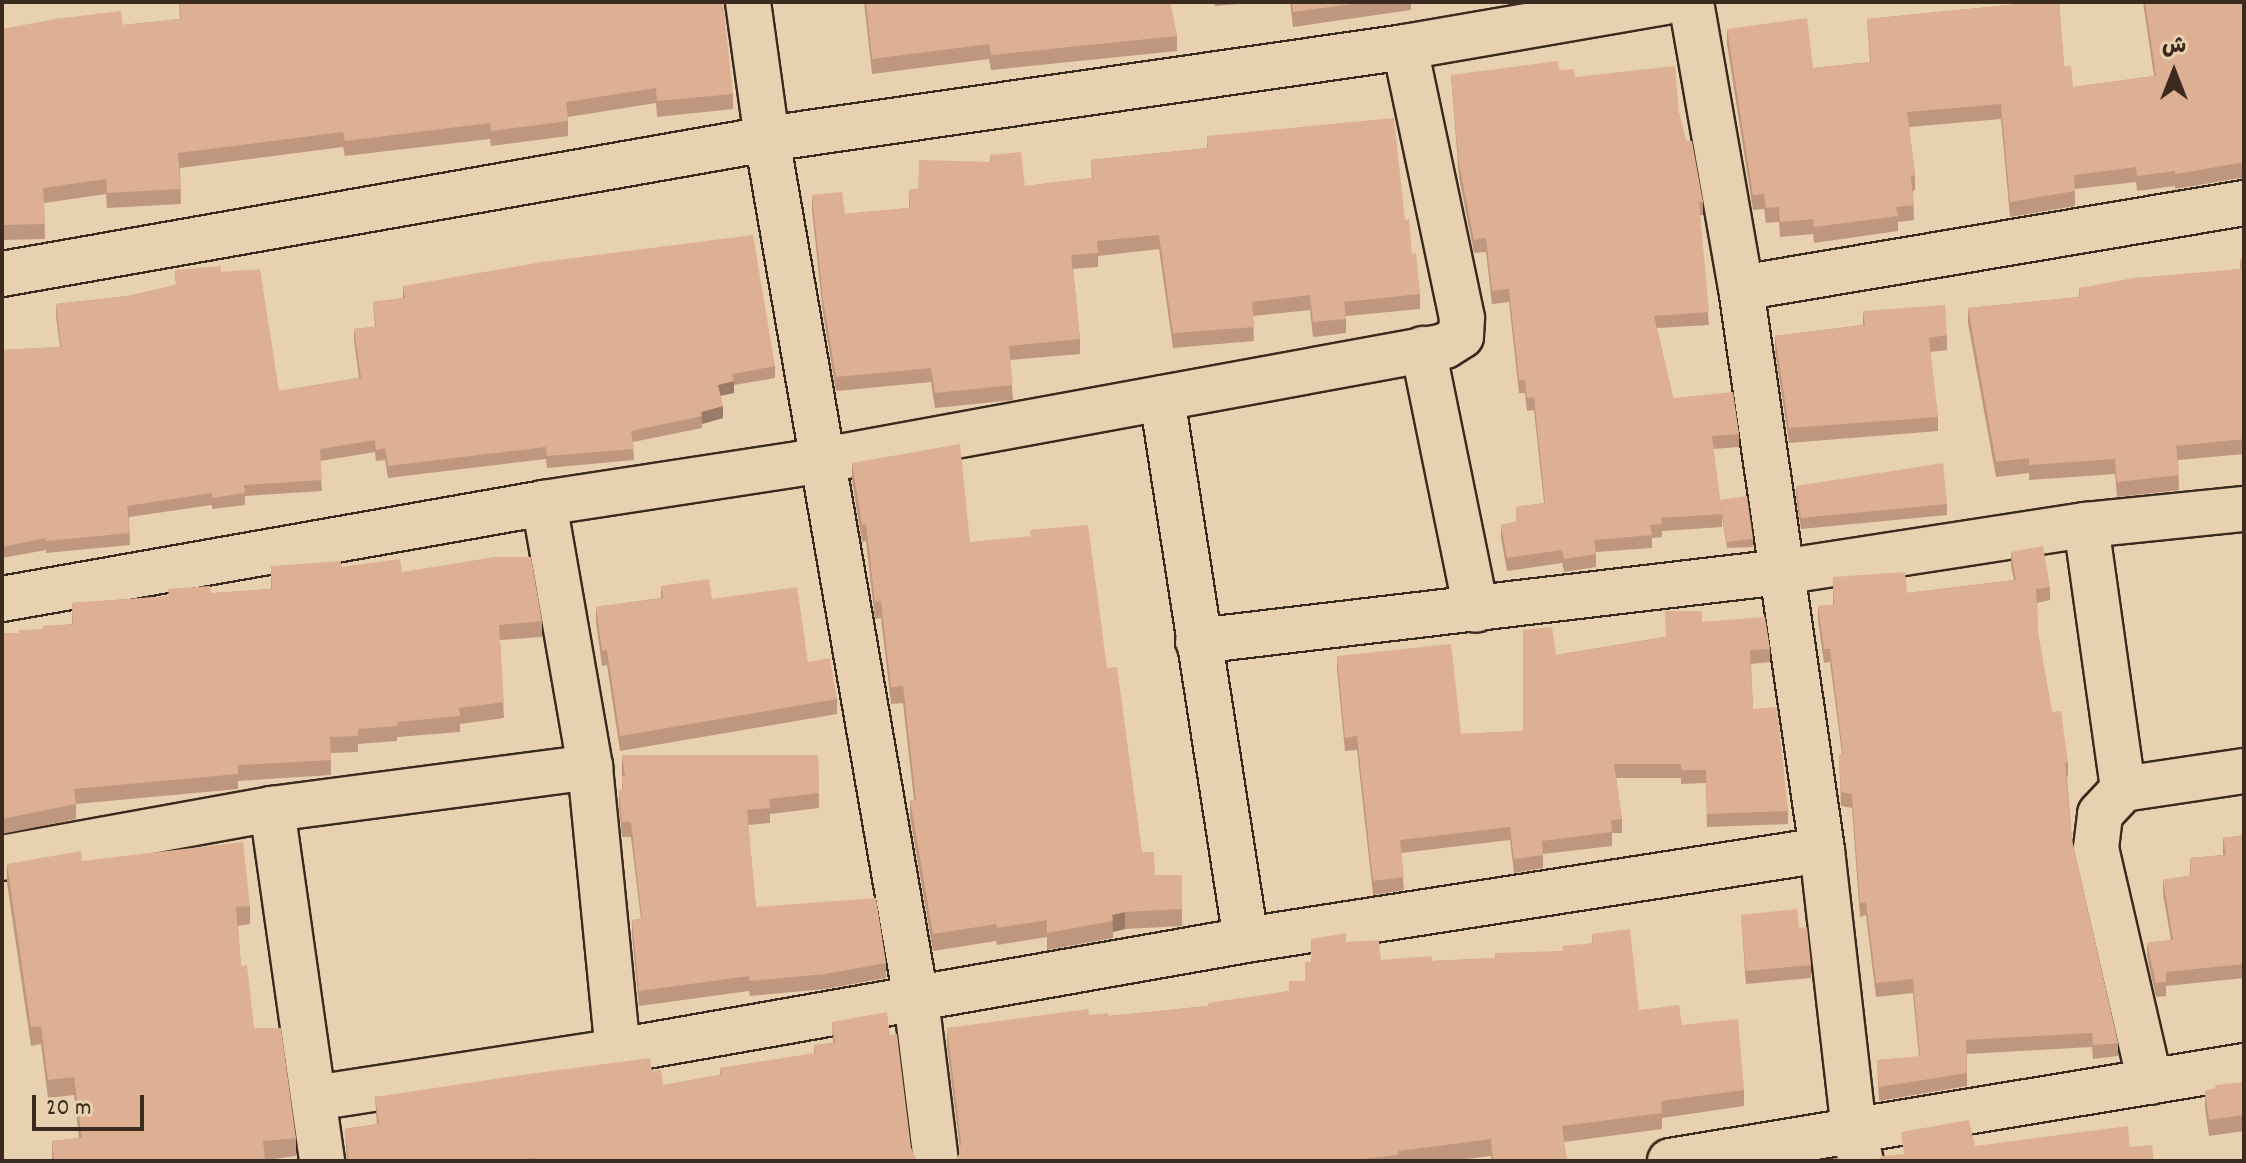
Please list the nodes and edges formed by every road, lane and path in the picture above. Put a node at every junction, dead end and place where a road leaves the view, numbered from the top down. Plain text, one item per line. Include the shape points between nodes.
1 (748, 2) edge
2 (1665, 2) edge
3 (1691, 2) edge
4 (1405, 47) junction
5 (767, 139) junction
6 (2244, 203) edge
7 (2, 274) edge
8 (1741, 288) junction
9 (1423, 349) junction
10 (1162, 398) junction
11 (824, 460) junction
12 (544, 503) junction
13 (2244, 509) edge
14 (2086, 525) junction
15 (1781, 572) junction
16 (2, 599) edge
17 (1476, 610) junction
18 (1198, 641) junction
19 (590, 767) junction
20 (2244, 771) edge
21 (2123, 789) junction
22 (272, 809) junction
23 (1822, 850) junction
24 (2, 858) edge
25 (1246, 940) junction
26 (916, 999) junction
27 (618, 1051) junction
28 (2244, 1066) edge
29 (2150, 1082) junction
30 (315, 1098) junction
31 (1857, 1145) edge
32 (322, 1161) edge
33 (936, 1161) edge
34 (1670, 1161) edge

1 - 5 street
2 - 4 street
3 - 8 street
4 - 5 street
4 - 9 street via 1462,318 1461,336 1445,346
5 - 7 street
5 - 11 street
6 - 8 street
8 - 15 street
9 - 10 street
9 - 17 street
10 - 11 street
10 - 18 street
11 - 12 street
11 - 26 street
12 - 16 street
12 - 19 street
13 - 14 street
14 - 15 street
14 - 21 street
15 - 17 street
15 - 23 street
17 - 18 street
18 - 25 street
19 - 22 street
19 - 27 street
20 - 21 street
21 - 29 street via 2100,814 2096,848
22 - 24 street
22 - 30 street
23 - 25 street
23 - 31 street
25 - 26 street
26 - 27 street
26 - 33 street
27 - 30 street
28 - 29 street
29 - 31 street
30 - 32 street
31 - 34 street

